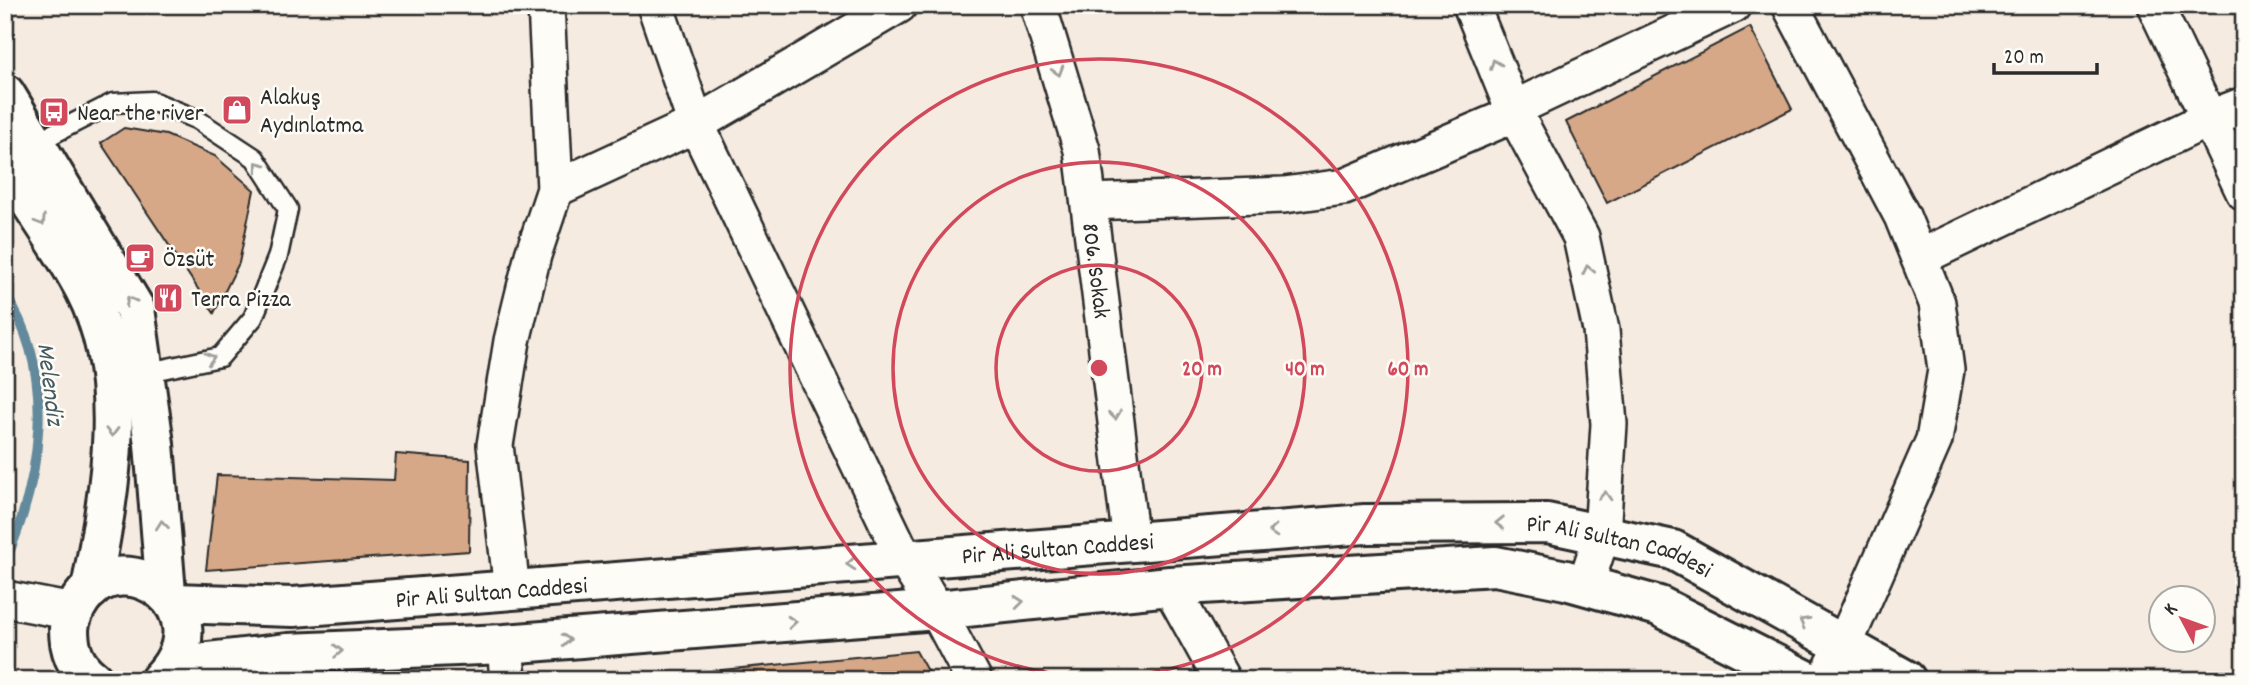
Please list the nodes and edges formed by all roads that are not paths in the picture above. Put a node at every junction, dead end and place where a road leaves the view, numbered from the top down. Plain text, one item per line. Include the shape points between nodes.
1 (546, 5) edge
2 (655, 5) edge
3 (899, 5) edge
4 (1038, 5) edge
5 (1471, 5) edge
6 (1733, 5) edge
7 (1790, 5) edge
8 (2155, 5) edge
9 (5, 94) edge
10 (2244, 105) edge
11 (1514, 111) junction
12 (2208, 119) junction
13 (696, 124) junction
14 (20, 153) edge
15 (555, 189) junction
16 (2244, 192) edge
17 (1088, 202) junction
18 (1919, 258) junction
19 (144, 373) junction
20 (1602, 534) junction
21 (1131, 542) junction
22 (905, 560) junction
23 (1170, 586) junction
24 (1585, 586) junction
25 (512, 590) junction
26 (170, 598) junction
27 (16, 602) edge
28 (937, 610) junction
29 (72, 632) edge
30 (1844, 645) junction
31 (506, 662) edge
32 (287, 666) edge
33 (166, 673) edge
34 (93, 680) edge
35 (974, 680) edge
36 (1222, 680) edge
37 (1806, 680) edge
38 (1825, 680) edge
39 (1906, 680) edge

1 - 15 street
2 - 13 street
3 - 13 street
4 -> 17 street, 806. Sokak via 1082,150
11 -> 5 street
6 - 11 street
7 - 18 street via 1902,216
8 - 12 street
9 - 14 main road
10 - 12 street
11 - 17 street via 1344,187 1284,195
20 -> 11 street via 1609,425 1601,330 1581,237
12 - 16 street
12 - 18 street
13 - 15 street
13 - 22 street
19 -> 14 main road via 135,309
19 -> 14 lane via 220,357 253,318 278,256 288,209 255,158 196,119 152,101 113,103
14 -> 29 main road via 85,290 101,330 109,372 113,439
15 - 25 street via 512,341 495,445
17 -> 21 street, 806. Sokak
18 - 30 street via 1937,303 1946,370 1934,440
26 -> 19 main road
20 -> 21 main road, Pir Ali Sultan Caddesi via 1547,523 1365,524
20 - 24 street
30 -> 20 main road, Pir Ali Sultan Caddesi via 1672,550
21 - 22 main road, Pir Ali Sultan Caddesi
22 -> 25 main road, Pir Ali Sultan Caddesi
22 - 28 street
23 - 24 main road via 1495,566
28 -> 23 main road
23 - 36 street
24 - 37 main road via 1659,606
25 - 26 main road, Pir Ali Sultan Caddesi via 292,607
26 - 29 main road via 155,585 130,577 107,580
26 - 33 main road via 183,636
27 - 29 street
31 -> 28 main road
28 - 35 street
29 - 34 main road via 84,673
30 - 38 street
30 - 39 main road, Pir Ali Sultan Caddesi
32 -> 31 main road
32 - 33 main road

